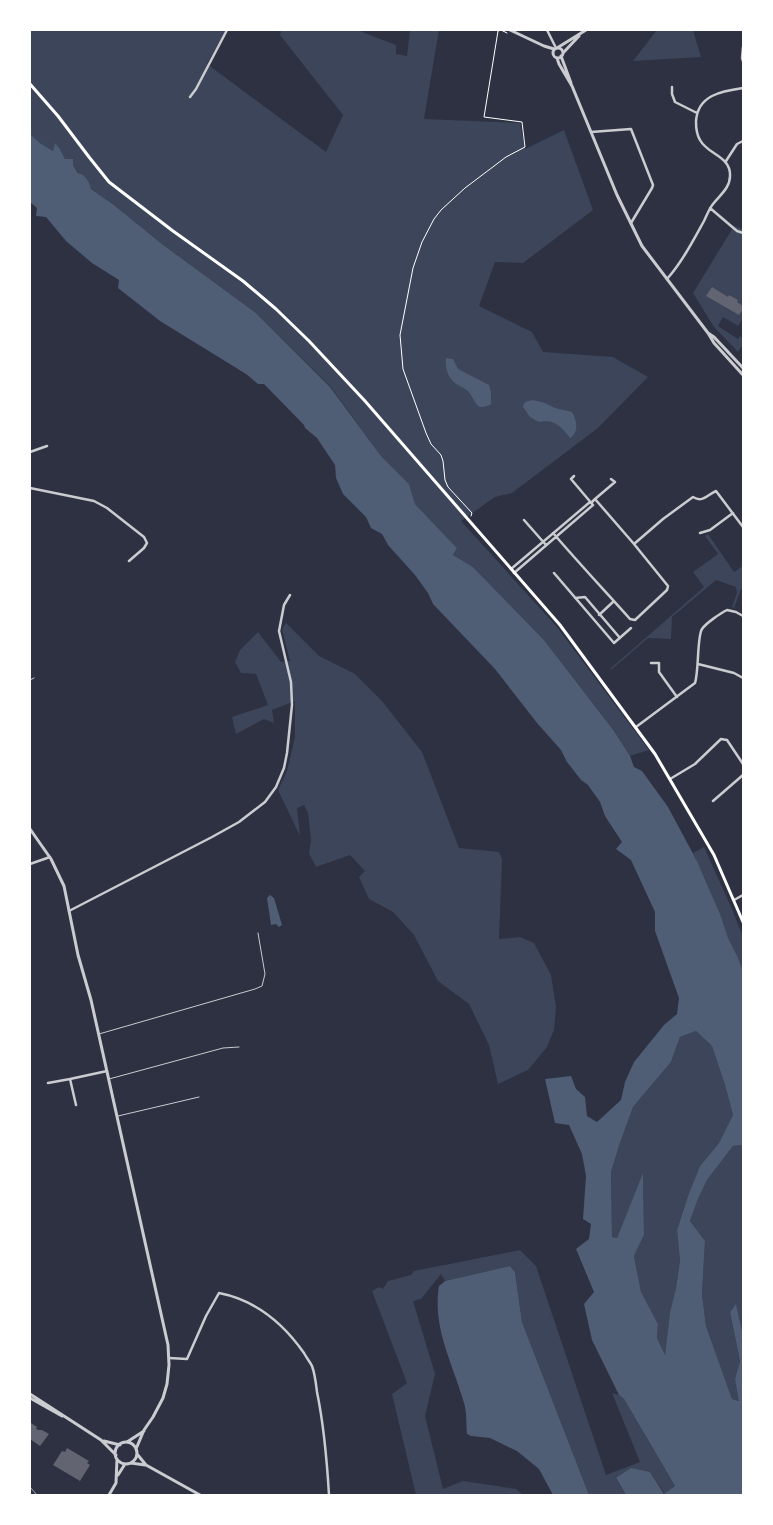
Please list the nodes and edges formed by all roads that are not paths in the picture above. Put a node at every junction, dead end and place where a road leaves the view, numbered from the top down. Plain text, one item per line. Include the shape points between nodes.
1 (227, 30) edge
2 (547, 30) edge
3 (586, 30) edge
4 (509, 32) edge
5 (580, 34) junction
6 (743, 47) edge
7 (556, 48) junction
8 (562, 55) junction
9 (557, 58) junction
10 (743, 61) edge
11 (30, 84) edge
12 (572, 86) junction
13 (672, 88) dead end
14 (743, 88) edge
15 (190, 97) dead end
16 (697, 114) junction
17 (591, 132) junction
18 (743, 141) edge
19 (726, 161) junction
20 (710, 208) junction
21 (630, 224) junction
22 (743, 233) edge
23 (667, 279) junction
24 (734, 362) junction
25 (743, 368) edge
26 (743, 375) edge
27 (47, 446) dead end
28 (30, 452) edge
29 (574, 476) dead end
30 (612, 479) dead end
31 (30, 488) edge
32 (595, 499) junction
33 (591, 503) junction
34 (733, 513) junction
35 (524, 520) dead end
36 (743, 527) edge
37 (553, 533) junction
38 (700, 533) dead end
39 (556, 536) junction
40 (543, 542) junction
41 (634, 544) junction
42 (546, 545) junction
43 (130, 561) dead end
44 (512, 571) junction
45 (554, 573) dead end
46 (290, 595) dead end
47 (575, 598) junction
48 (614, 601) junction
49 (599, 615) junction
50 (743, 616) edge
51 (631, 628) dead end
52 (620, 638) junction
53 (651, 663) dead end
54 (698, 664) junction
55 (34, 678) dead end
56 (743, 678) edge
57 (30, 680) edge
58 (677, 697) junction
59 (636, 727) junction
60 (743, 764) edge
61 (743, 775) edge
62 (670, 779) junction
63 (713, 801) dead end
64 (30, 829) edge
65 (50, 857) junction
66 (30, 864) edge
67 (743, 894) edge
68 (734, 900) junction
69 (69, 911) junction
70 (743, 922) edge
71 (258, 933) dead end
72 (98, 1034) junction
73 (239, 1047) dead end
74 (107, 1071) junction
75 (70, 1079) junction
76 (109, 1080) junction
77 (48, 1083) dead end
78 (200, 1097) dead end
79 (76, 1105) dead end
80 (117, 1116) junction
81 (169, 1358) junction
82 (30, 1394) edge
83 (30, 1398) edge
84 (69, 1420) junction
85 (144, 1430) junction
86 (101, 1440) junction
87 (127, 1442) junction
88 (120, 1444) junction
89 (137, 1452) junction
90 (116, 1457) junction
91 (130, 1463) junction
92 (125, 1464) junction
93 (146, 1465) junction
94 (117, 1476) junction
95 (109, 1495) edge
96 (200, 1495) edge
97 (329, 1495) edge

1 - 15 street
2 - 7 street
3 - 5 street
4 - 7 street
5 - 7 street
5 - 8 street
6 - 10 street
7 - 8 street via 562,50
7 - 9 street via 553,55
8 - 9 street
8 - 12 street
9 - 12 street
11 - 44 main road via 109,182 242,281 290,322 346,380
12 - 17 street
13 - 16 street via 675,102
14 - 16 street via 716,93 701,104
16 - 19 street via 699,140
17 - 21 street
17 - 21 street via 630,129 652,185
18 - 19 street via 737,144
19 - 20 street via 730,183
20 - 22 street via 736,231
20 - 23 street
21 - 23 street
23 - 24 street
24 - 25 street
24 - 26 street
27 - 28 street
29 - 33 street via 571,479
30 - 32 street via 614,482
31 - 43 street via 94,500 107,508 144,537 147,543
32 - 33 street
32 - 41 street
33 - 37 street
33 - 39 street
34 - 36 street
34 - 38 street via 710,530
34 - 41 street via 716,491 702,500 692,497
35 - 40 street
37 - 39 street
37 - 40 street
39 - 42 street
39 - 48 street
40 - 42 street
40 - 44 street
41 - 48 street via 668,590 635,620 630,619
42 - 44 street
44 - 59 main road via 572,639
45 - 47 street
46 - 69 street via 284,604 279,631 291,682 287,753 276,786 265,802 219,834
47 - 49 street via 585,597
47 - 52 street via 614,643
48 - 49 street
49 - 52 street
50 - 54 street via 727,610 703,628
51 - 52 street
53 - 58 street via 659,664 659,672
54 - 56 street
54 - 58 street via 695,683
55 - 57 lane
58 - 59 street
59 - 62 main road
60 - 62 street via 727,740 721,739 695,764
61 - 63 street
62 - 68 main road via 714,855
64 - 65 street
65 - 66 street
65 - 69 street via 64,886
67 - 68 street
68 - 70 main road
69 - 72 street
71 - 72 lane via 265,974 262,986
72 - 74 street
73 - 76 lane via 223,1048
74 - 75 street
74 - 76 street
75 - 77 street
75 - 79 street
76 - 80 street
78 - 80 lane
80 - 81 street
81 - 85 street via 163,1398
81 - 97 street via 187,1359 219,1293 256,1306 282,1326 312,1366 325,1443
82 - 84 street
83 - 84 street
84 - 86 street
85 - 87 street
85 - 89 street
86 - 88 street
86 - 90 street
87 - 88 street
87 - 89 street
88 - 90 street
89 - 91 street
89 - 93 street
90 - 92 street
90 - 94 street
91 - 92 street
91 - 93 street
92 - 94 street
93 - 96 street
94 - 95 street via 114,1490

